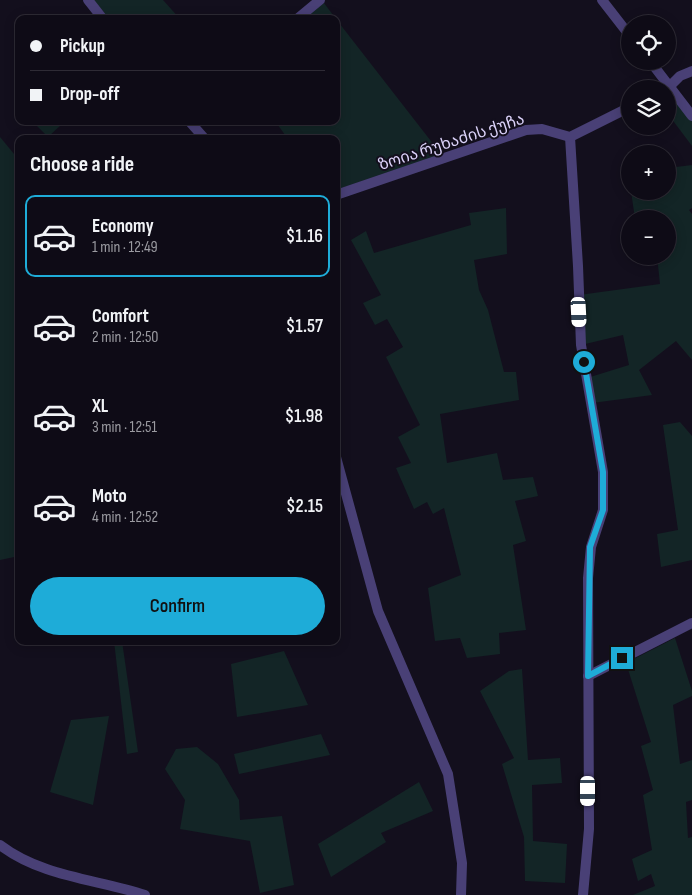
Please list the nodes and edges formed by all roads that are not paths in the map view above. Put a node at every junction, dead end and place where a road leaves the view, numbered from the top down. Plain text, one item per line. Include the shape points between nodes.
1 (88, 0) edge
2 (602, 0) edge
3 (314, 2) edge
4 (100, 15) edge
5 (301, 15) edge
6 (621, 24) edge
7 (692, 71) edge
8 (676, 80) edge
9 (676, 97) edge
10 (621, 112) edge
11 (692, 116) edge
12 (193, 125) edge
13 (201, 135) edge
14 (570, 137) junction
15 (340, 194) edge
16 (340, 472) edge
17 (692, 624) edge
18 (588, 676) junction
19 (0, 845) edge
20 (145, 895) edge
21 (461, 895) edge
22 (583, 895) edge

1 - 4 street
2 - 6 street
3 - 5 street
7 - 8 street
9 - 11 street
10 - 14 street
12 - 13 street
14 - 15 street, ზოია რუხაძის ქუჩა via 542,129 526,130
14 - 18 street via 581,345 603,472 603,510 590,547
16 - 21 street via 378,611 448,774 462,863
17 - 18 street
18 - 22 street via 589,829
19 - 20 street via 49,871

